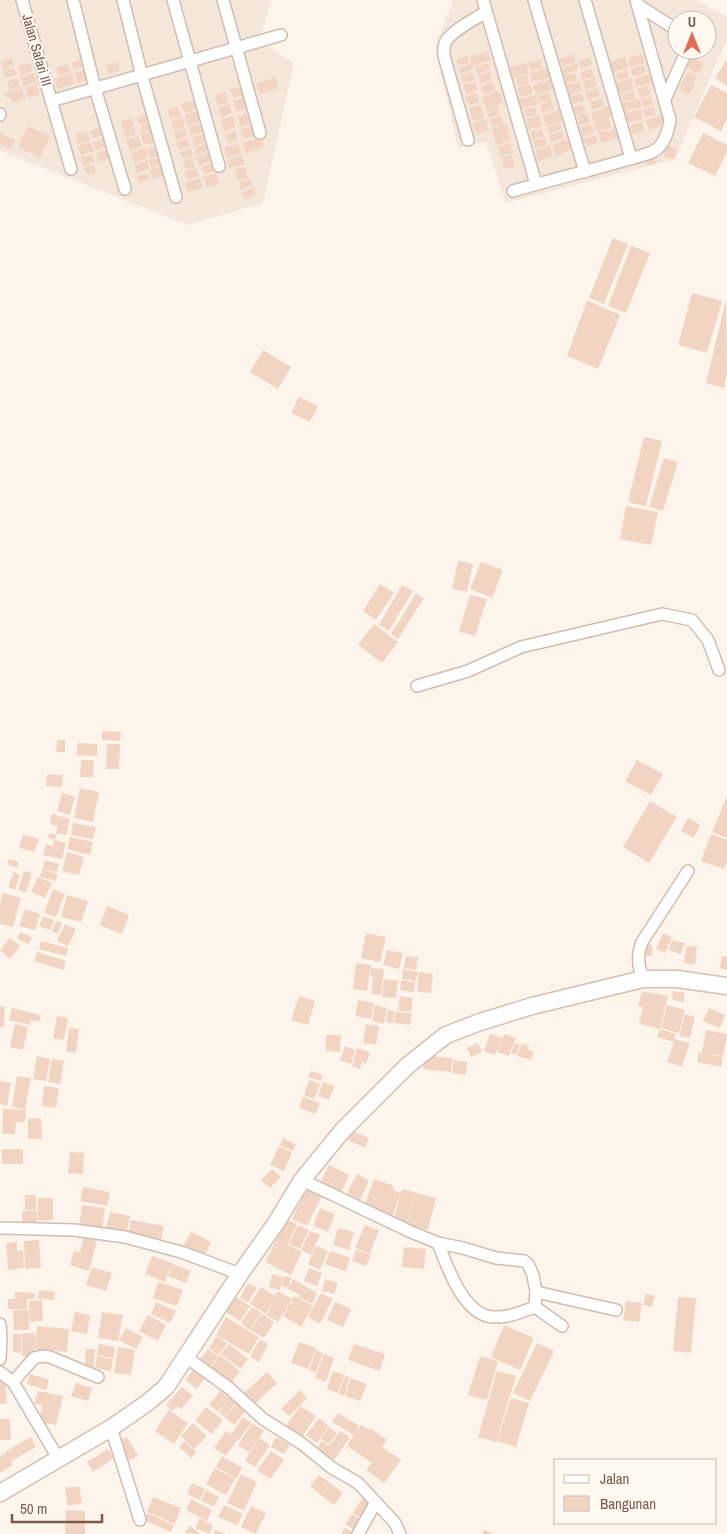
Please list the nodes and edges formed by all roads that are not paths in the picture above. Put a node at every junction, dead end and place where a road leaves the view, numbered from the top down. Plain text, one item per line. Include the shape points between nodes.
1 (22, 0) edge
2 (73, 0) edge
3 (123, 0) edge
4 (173, 0) edge
5 (223, 0) edge
6 (483, 0) edge
7 (534, 0) edge
8 (584, 0) edge
9 (637, 2) edge
10 (486, 12) junction
11 (667, 23) edge
12 (281, 35) dead end
13 (236, 49) junction
14 (683, 60) edge
15 (190, 62) junction
16 (142, 76) junction
17 (95, 88) junction
18 (665, 99) junction
19 (51, 101) junction
20 (260, 133) dead end
21 (468, 140) dead end
22 (631, 158) junction
23 (219, 166) dead end
24 (71, 169) dead end
25 (585, 172) junction
26 (536, 184) junction
27 (125, 188) dead end
28 (513, 191) dead end
29 (176, 197) dead end
30 (719, 670) dead end
31 (417, 686) dead end
32 (688, 871) dead end
33 (641, 973) junction
34 (727, 986) edge
35 (302, 1180) junction
36 (0, 1228) edge
37 (438, 1243) junction
38 (240, 1274) junction
39 (536, 1292) junction
40 (535, 1307) junction
41 (616, 1310) dead end
42 (0, 1324) edge
43 (562, 1326) dead end
44 (186, 1357) junction
45 (0, 1359) edge
46 (0, 1372) edge
47 (98, 1377) dead end
48 (12, 1382) junction
49 (111, 1428) junction
50 (58, 1458) junction
51 (0, 1493) edge
52 (376, 1502) junction
53 (140, 1520) dead end
54 (358, 1534) edge
55 (400, 1534) edge

1 - 19 street, Jalan Safari III
2 - 17 street
3 - 16 street
4 - 15 street
5 - 13 street
6 - 10 street
7 - 25 street
8 - 22 street
9 - 11 street
9 - 18 street
10 - 21 street via 452,35 444,48
10 - 26 street
12 - 13 street
13 - 15 street
13 - 20 street
14 - 18 street
15 - 16 street
15 - 23 street
16 - 17 street
16 - 29 street
17 - 19 street
17 - 27 street
18 - 22 street via 670,120 662,145
19 - 24 street, Jalan Safari III
22 - 25 street
25 - 26 street
26 - 28 street
30 - 31 street via 708,640 692,620 662,614 521,647 468,671
32 - 33 street via 645,935 638,951
33 - 34 street
33 - 35 street via 446,1035 407,1066 342,1130
35 - 37 street
35 - 38 street
36 - 38 street via 74,1230 125,1237 181,1252
37 - 39 street via 496,1258 524,1261 531,1269
37 - 40 street via 459,1291 480,1312 501,1317
38 - 44 street
39 - 40 street
39 - 41 street
40 - 43 street
42 - 45 street
44 - 49 street via 166,1387
44 - 52 street via 229,1388 263,1419 358,1483
46 - 48 street
47 - 48 street via 42,1356 34,1358
48 - 50 street
49 - 50 street
49 - 53 street
50 - 51 street
52 - 54 street
52 - 55 street

